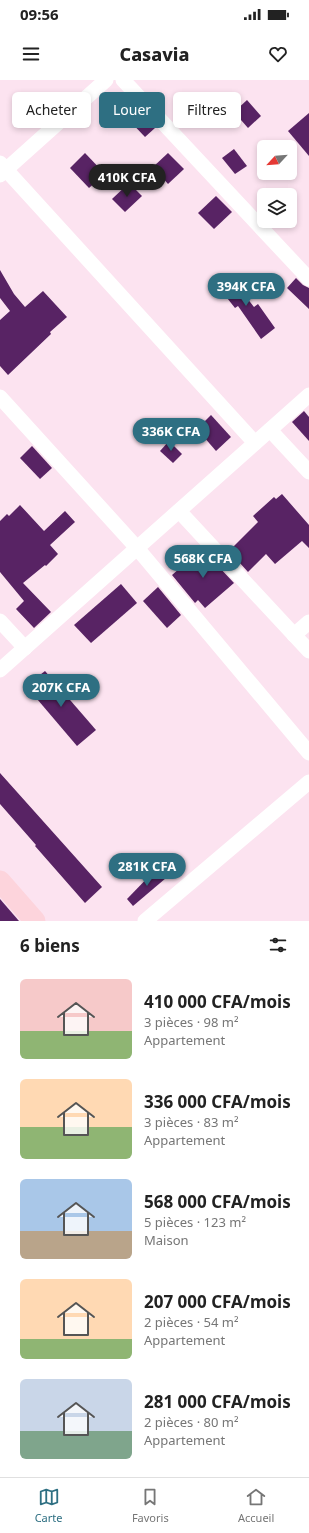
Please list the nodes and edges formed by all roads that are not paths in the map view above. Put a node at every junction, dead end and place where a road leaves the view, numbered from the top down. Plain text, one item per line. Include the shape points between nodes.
1 (106, 80) edge
2 (123, 80) edge
3 (2, 169) edge
4 (309, 279) edge
5 (309, 395) edge
6 (0, 397) edge
7 (270, 430) junction
8 (255, 443) junction
9 (309, 472) edge
10 (179, 511) junction
11 (137, 548) junction
12 (0, 620) edge
13 (309, 622) edge
14 (294, 635) junction
15 (25, 648) junction
16 (309, 651) edge
17 (0, 670) edge
18 (309, 753) edge
19 (309, 782) edge
20 (0, 880) edge
21 (35, 921) edge
22 (145, 921) edge

1 - 3 street
2 - 4 street
3 - 8 street
5 - 7 street
6 - 11 street
7 - 8 street
7 - 9 street
8 - 10 street
10 - 11 street
10 - 14 street
11 - 15 street
11 - 18 street
12 - 15 street
13 - 14 street
14 - 16 street
15 - 17 street
19 - 22 street
20 - 21 street

